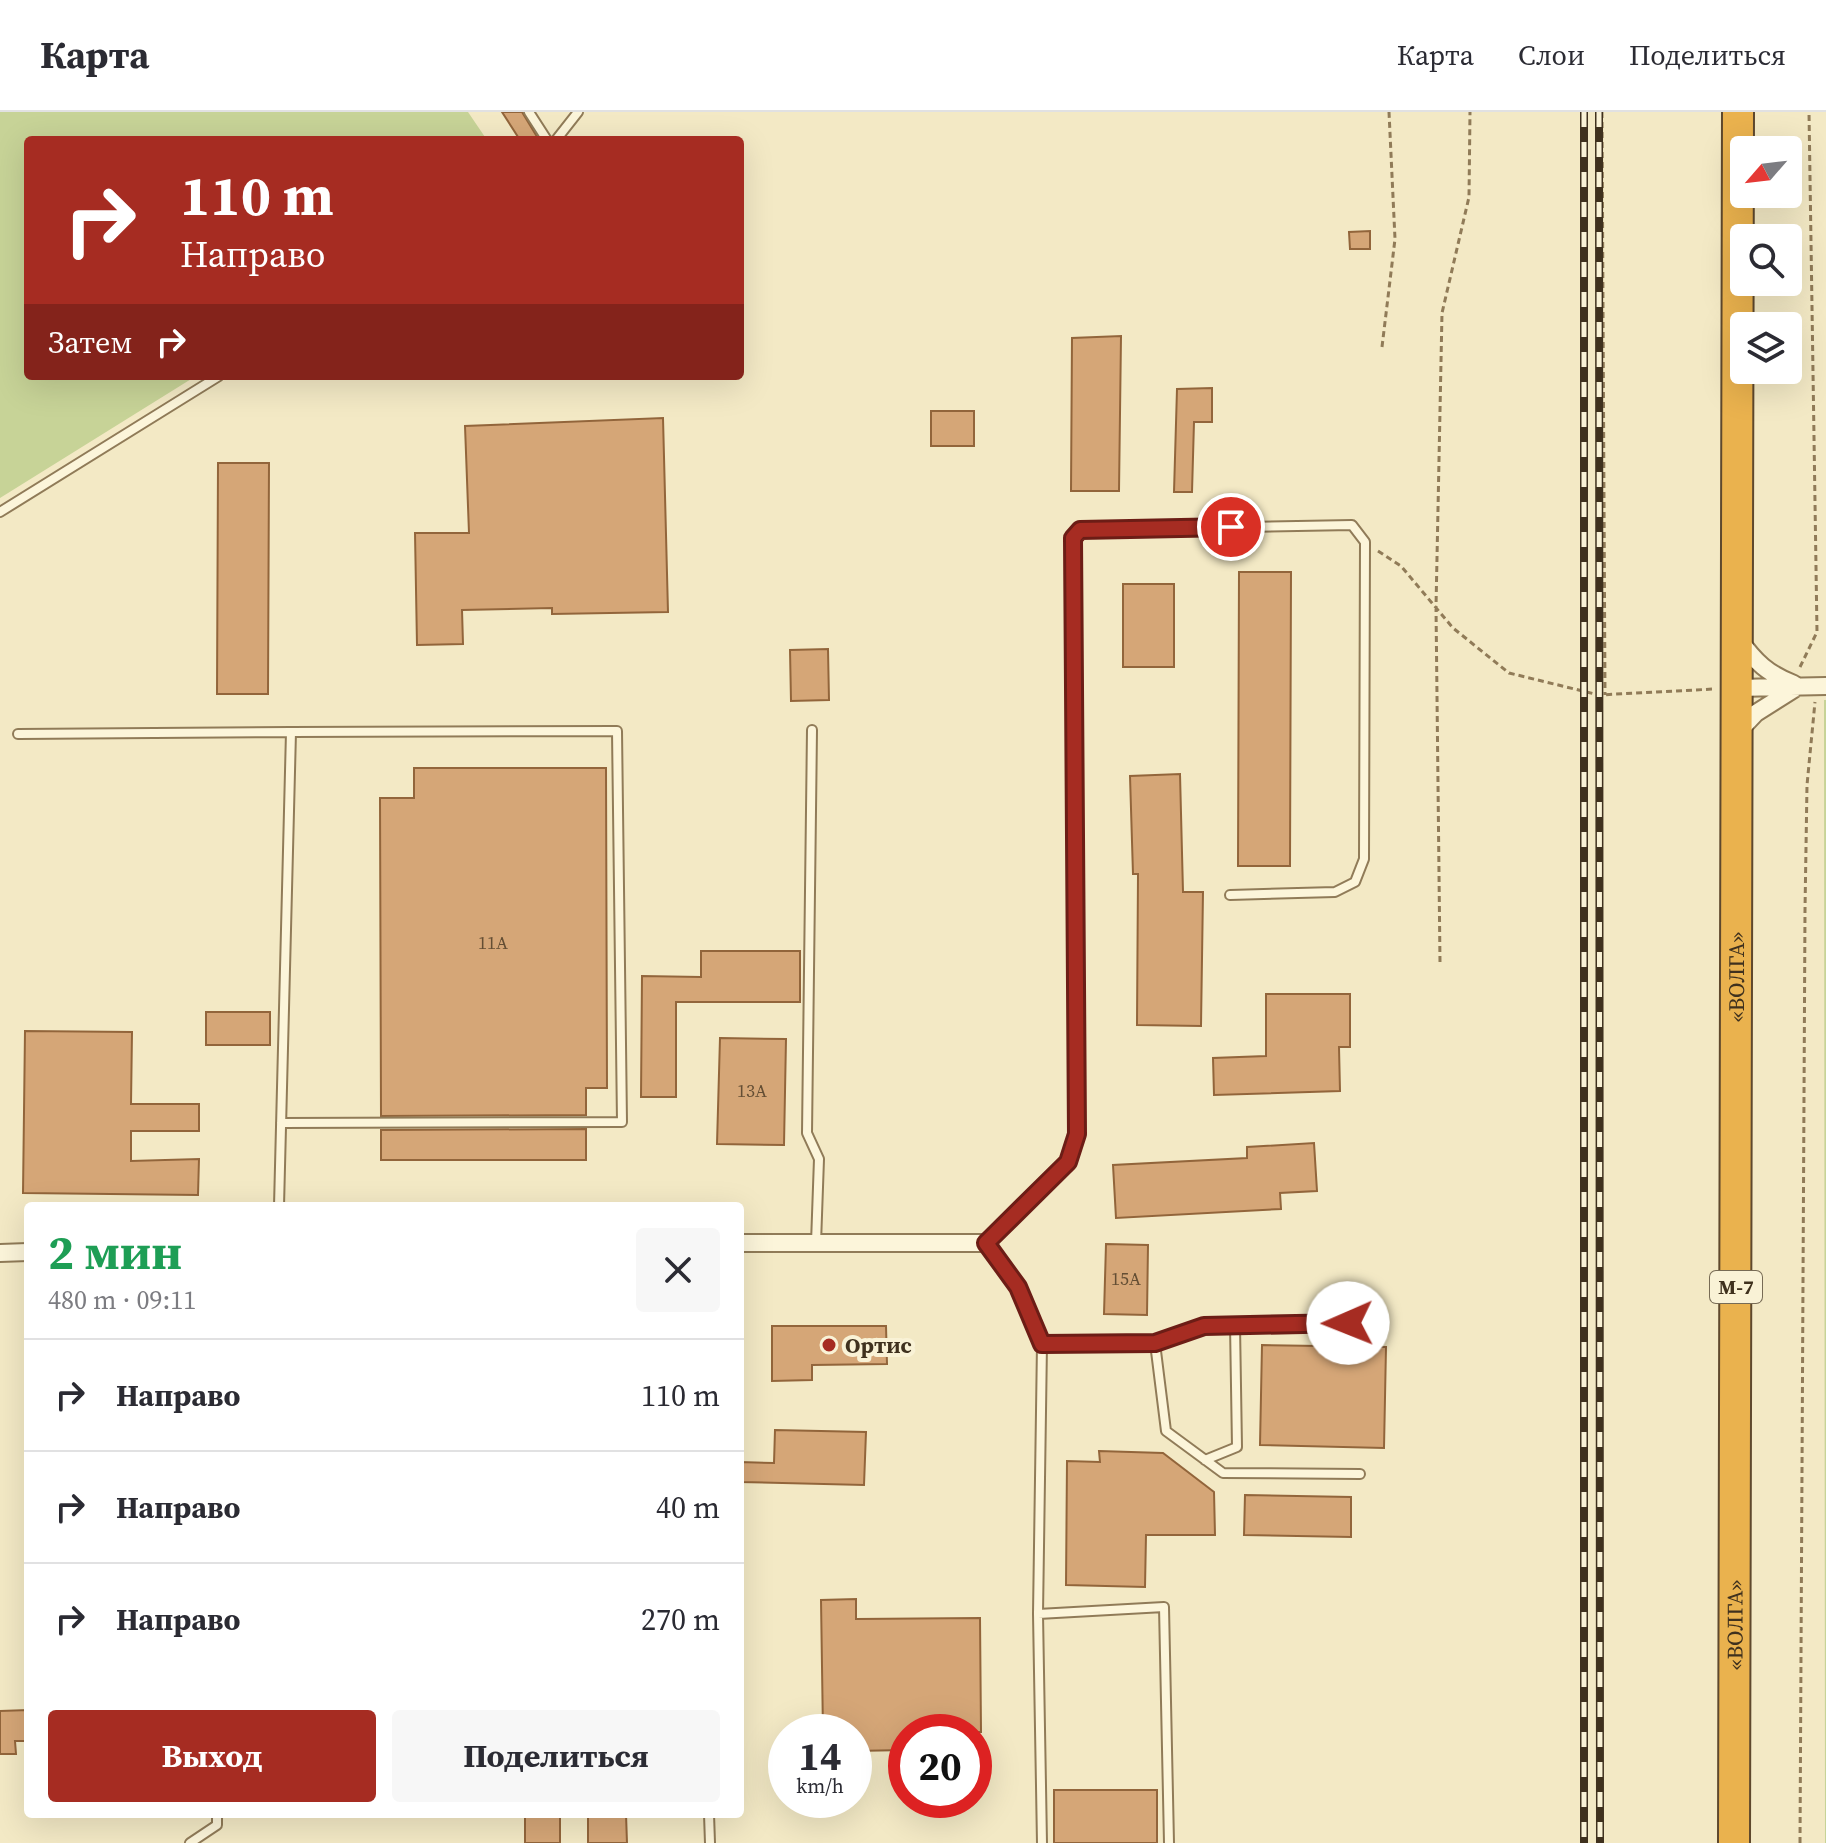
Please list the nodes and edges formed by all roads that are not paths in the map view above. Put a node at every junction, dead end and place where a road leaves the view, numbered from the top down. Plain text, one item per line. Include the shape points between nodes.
1 (529, 112) edge
2 (578, 112) edge
3 (1738, 112) edge
4 (544, 136) edge
5 (559, 136) edge
6 (213, 380) edge
7 (0, 512) edge
8 (1739, 639) junction
9 (1813, 686) edge
10 (1739, 688) junction
11 (812, 730) dead end
12 (1739, 731) junction
13 (291, 732) junction
14 (18, 734) dead end
15 (1230, 895) dead end
16 (281, 1123) junction
17 (279, 1202) edge
18 (744, 1243) edge
19 (986, 1243) junction
20 (816, 1244) junction
21 (24, 1252) edge
22 (0, 1253) edge
23 (1348, 1323) dead end
24 (1235, 1325) junction
25 (1155, 1343) junction
26 (1042, 1344) junction
27 (1205, 1460) junction
28 (1360, 1474) dead end
29 (1038, 1614) junction
30 (217, 1818) edge
31 (709, 1818) edge
32 (190, 1843) edge
33 (710, 1843) edge
34 (1042, 1843) edge
35 (1169, 1843) edge
36 (1734, 1843) edge

1 - 4 lane
2 - 5 lane
3 - 8 highway, «ВОЛГА» / М-7
6 - 7 lane
8 - 9 street via 1770,674
8 - 10 highway, «ВОЛГА» / М-7
9 - 10 street
9 - 12 street via 1765,706
10 - 12 highway, «ВОЛГА» / М-7
11 - 20 lane via 807,1133 819,1159
12 - 36 highway, «ВОЛГА» / М-7
13 - 14 lane
13 - 16 lane
13 - 16 lane via 617,731 622,1122
15 - 19 lane via 1335,892 1355,882 1364,859 1365,542 1352,525 1080,530 1073,538 1077,1134 1068,1162
16 - 17 lane
18 - 20 street
19 - 20 street
19 - 26 lane via 1018,1287
21 - 22 street
23 - 24 lane
24 - 25 lane via 1204,1326
24 - 27 lane via 1237,1447
25 - 26 lane
25 - 27 lane via 1166,1431
26 - 29 lane
27 - 28 lane via 1223,1473
29 - 34 lane
29 - 35 lane via 1164,1607
30 - 32 lane via 217,1825
31 - 33 lane

